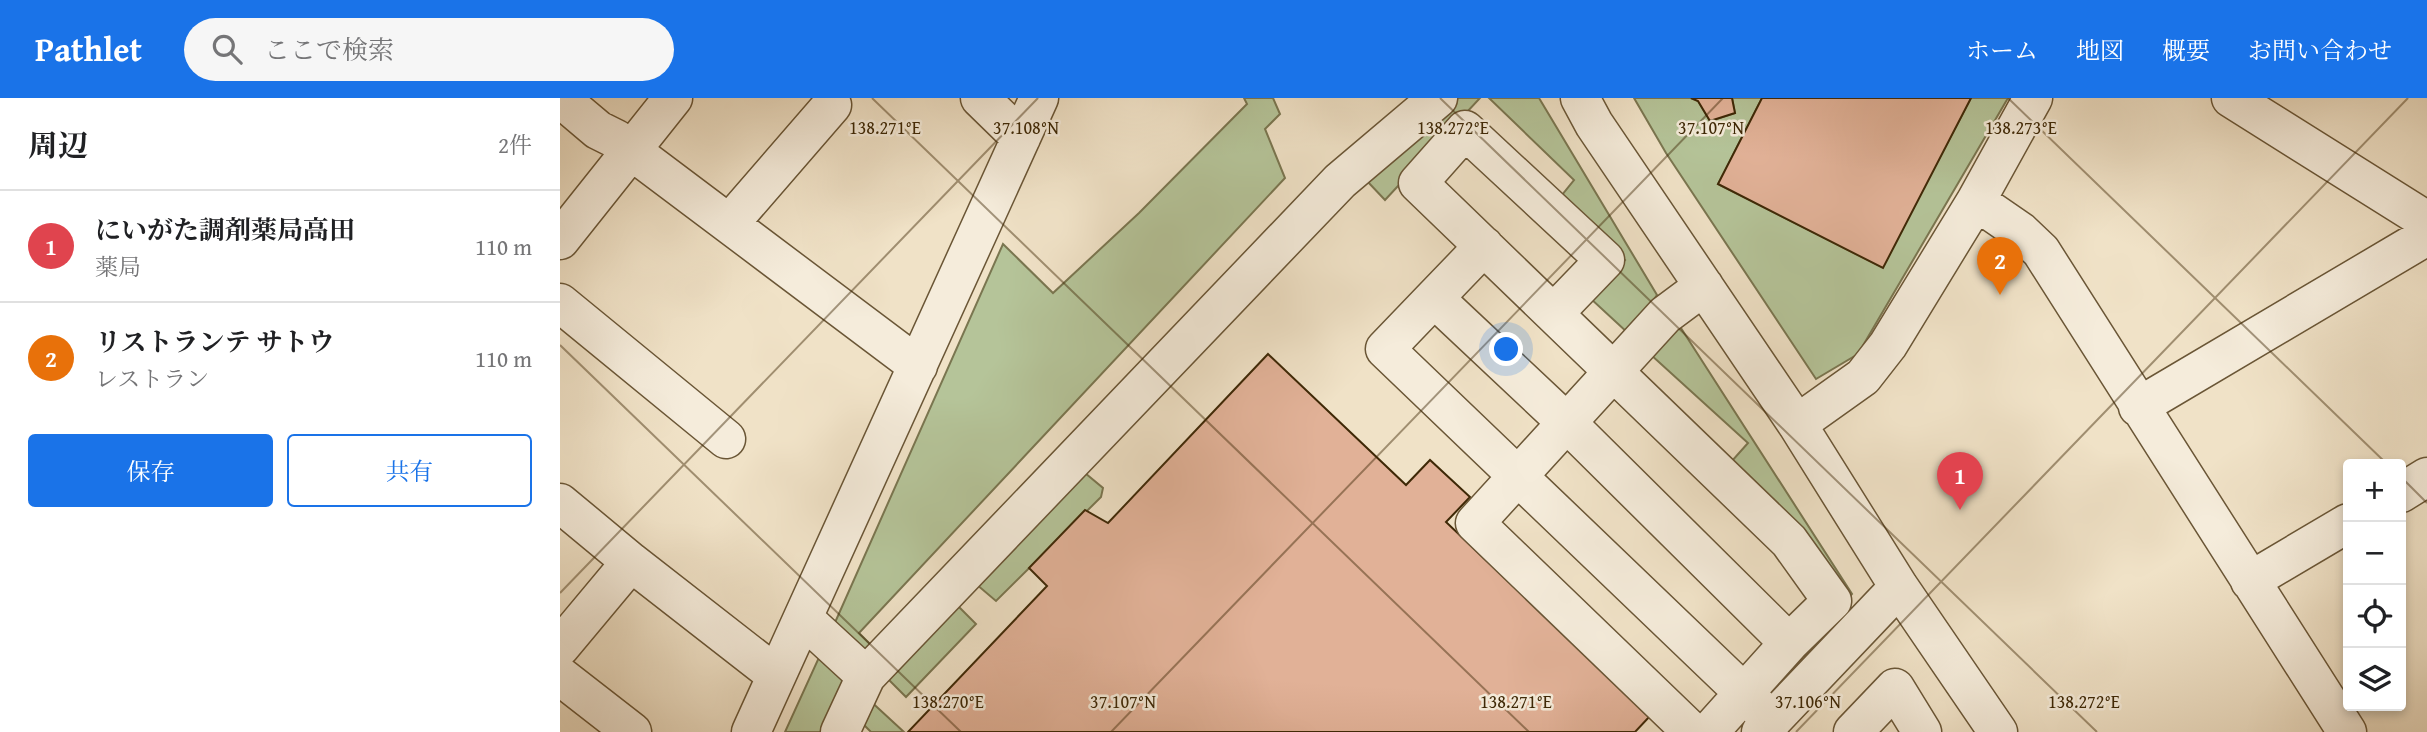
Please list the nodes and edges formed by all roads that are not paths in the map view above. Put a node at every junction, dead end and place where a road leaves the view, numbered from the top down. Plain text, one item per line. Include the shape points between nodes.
1 (560, 98) edge
2 (673, 98) edge
3 (980, 98) edge
4 (1039, 98) edge
5 (1438, 98) edge
6 (1580, 98) edge
7 (2034, 98) edge
8 (2231, 98) edge
9 (832, 105) dead end
10 (1021, 138) junction
11 (632, 152) junction
12 (1976, 201) junction
13 (2427, 222) edge
14 (729, 224) junction
15 (2427, 236) edge
16 (560, 240) edge
17 (1484, 246) junction
18 (1704, 286) junction
19 (1434, 298) junction
20 (560, 303) edge
21 (1554, 313) junction
22 (918, 366) junction
23 (1615, 371) junction
24 (2138, 407) junction
25 (1567, 423) junction
26 (1797, 424) junction
27 (726, 439) dead end
28 (1518, 477) junction
29 (2427, 477) edge
30 (2406, 490) edge
31 (560, 503) edge
32 (2343, 526) edge
33 (631, 562) junction
34 (2250, 581) junction
35 (1899, 587) junction
36 (803, 618) junction
37 (1789, 643) junction
38 (560, 647) edge
39 (776, 675) junction
40 (560, 676) edge
41 (866, 676) junction
42 (1744, 694) junction
43 (1766, 726) edge
44 (632, 732) edge
45 (751, 732) edge
46 (839, 732) edge
47 (1692, 732) edge
48 (1709, 732) edge
49 (1853, 732) edge
50 (1922, 732) edge
51 (1998, 732) edge
52 (2347, 732) edge

1 - 11 street
2 - 11 street
3 - 10 street
4 - 10 street
5 - 41 street via 1340,181
6 - 18 street
7 - 12 street
8 - 13 street
9 - 14 street
10 - 22 street
11 - 14 street
11 - 16 street
12 - 24 street via 2041,251
12 - 26 street via 1888,345 1863,377
14 - 22 street
15 - 24 street
17 - 19 street
17 - 21 street
17 - 21 street via 1418,183 1465,130 1605,260
18 - 23 street via 1665,315
18 - 26 street
19 - 25 street
19 - 28 street via 1385,349
20 - 27 street
21 - 23 street
22 - 36 street
23 - 25 street
23 - 37 street via 1789,541 1832,601
24 - 34 street
25 - 28 street
25 - 37 street
26 - 35 street
28 - 42 street
28 - 47 street via 1475,523
29 - 30 street
31 - 33 street
32 - 34 street
33 - 38 street
33 - 39 street
34 - 52 street
35 - 43 street
35 - 51 street
36 - 39 street
36 - 41 street
37 - 42 street
39 - 45 street
40 - 44 street
41 - 46 street
42 - 43 street
42 - 48 street
49 - 50 street via 1895,688

